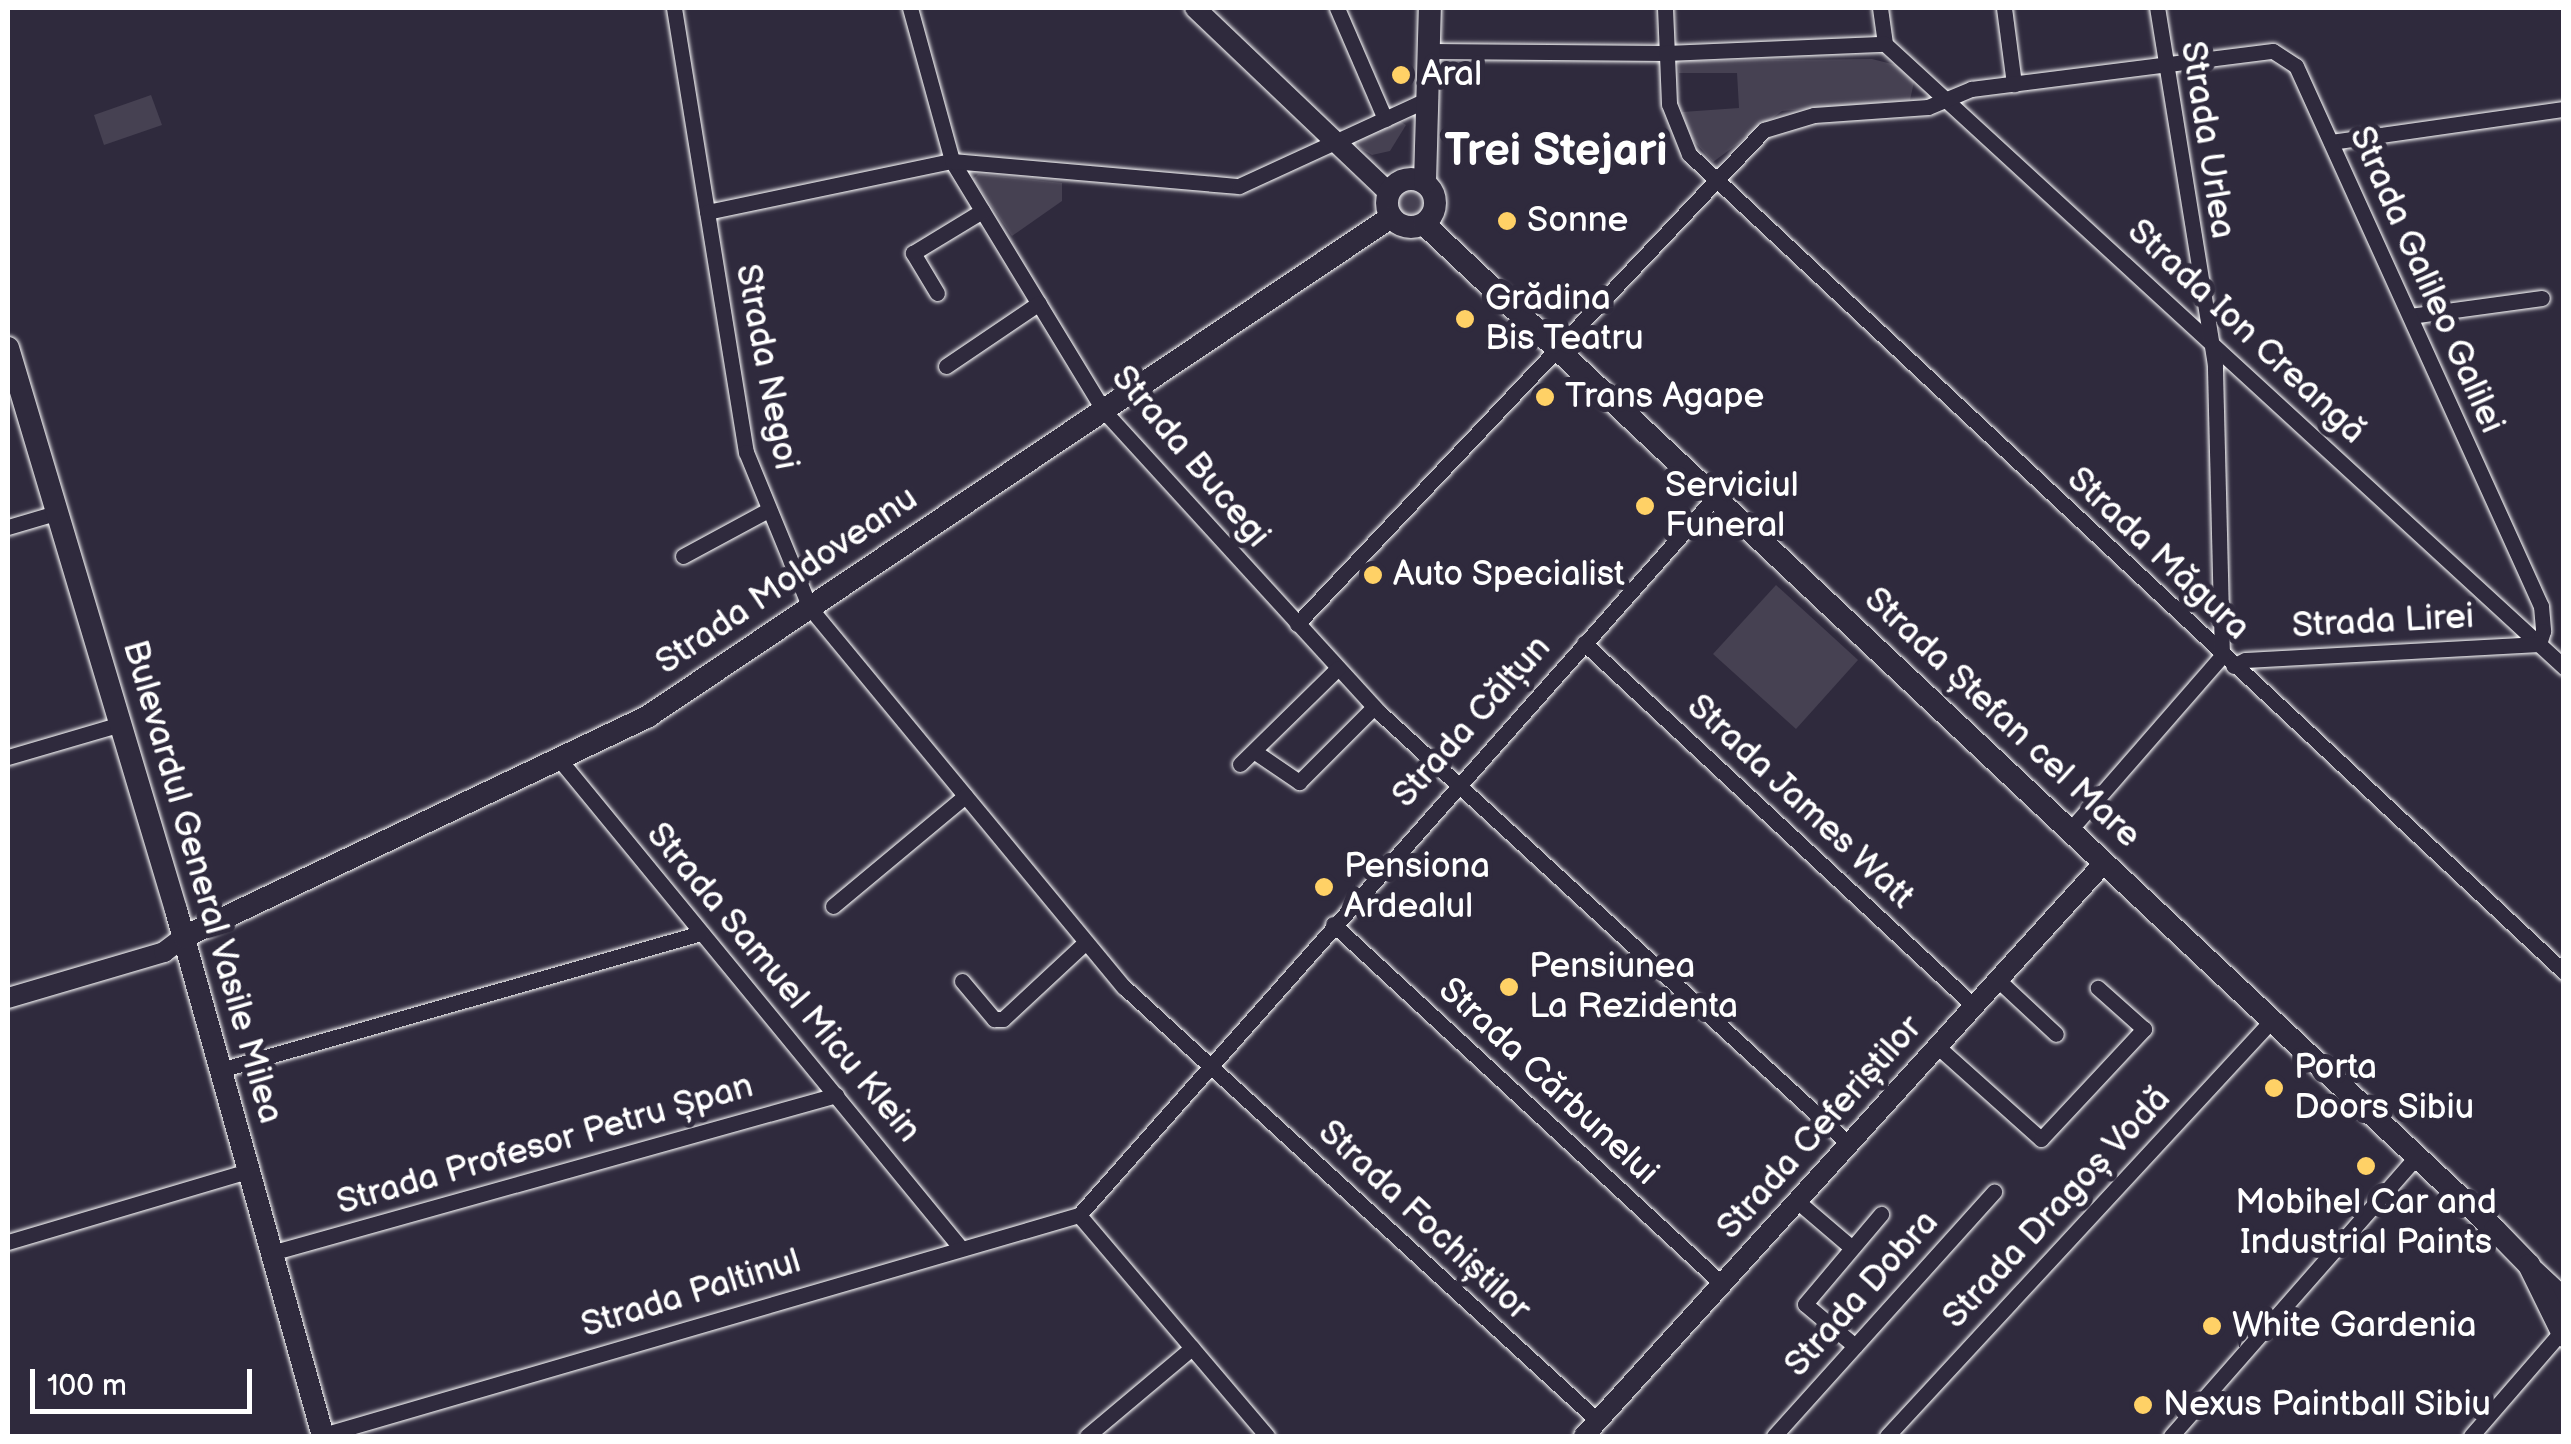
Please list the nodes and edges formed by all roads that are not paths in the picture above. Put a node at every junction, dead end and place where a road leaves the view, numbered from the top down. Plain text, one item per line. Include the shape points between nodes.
1 (674, 8) edge
2 (910, 8) edge
3 (1195, 8) edge
4 (1337, 8) edge
5 (1430, 8) edge
6 (1666, 8) edge
7 (1880, 8) edge
8 (2004, 8) edge
9 (2157, 8) edge
10 (1885, 44) junction
11 (1431, 51) junction
12 (1666, 53) junction
13 (2166, 70) junction
14 (2014, 84) junction
15 (1430, 98) junction
16 (1949, 98) junction
17 (2564, 109) edge
18 (1385, 119) junction
19 (1335, 142) junction
20 (2331, 142) junction
21 (952, 161) junction
22 (1713, 179) junction
23 (1425, 182) junction
24 (1389, 193) junction
25 (982, 210) junction
26 (707, 212) junction
27 (1391, 217) junction
28 (1424, 224) junction
29 (936, 293) dead end
30 (2542, 298) dead end
31 (1039, 303) junction
32 (2410, 316) junction
33 (2210, 340) junction
34 (1553, 347) junction
35 (8, 348) edge
36 (946, 366) dead end
37 (1104, 410) junction
38 (1715, 498) junction
39 (768, 510) junction
40 (59, 512) junction
41 (8, 527) edge
42 (683, 556) dead end
43 (810, 608) junction
44 (1297, 624) junction
45 (1584, 643) junction
46 (2539, 644) junction
47 (2228, 661) junction
48 (2564, 667) edge
49 (1338, 668) junction
50 (1374, 708) junction
51 (121, 724) junction
52 (1258, 754) dead end
53 (8, 757) edge
54 (559, 759) junction
55 (1240, 764) dead end
56 (1455, 784) junction
57 (965, 796) junction
58 (2070, 830) junction
59 (2104, 863) junction
60 (834, 906) dead end
61 (1333, 924) junction
62 (701, 933) junction
63 (184, 937) junction
64 (1086, 942) junction
65 (2564, 972) edge
66 (1998, 980) junction
67 (962, 981) dead end
68 (2098, 988) dead end
69 (8, 998) edge
70 (1974, 1006) junction
71 (2271, 1021) junction
72 (2056, 1034) dead end
73 (1938, 1047) junction
74 (1210, 1064) junction
75 (220, 1070) junction
76 (836, 1094) junction
77 (1849, 1144) junction
78 (2417, 1156) junction
79 (248, 1172) junction
80 (1994, 1192) dead end
81 (1798, 1201) junction
82 (1880, 1214) dead end
83 (1079, 1215) junction
84 (8, 1242) edge
85 (960, 1246) junction
86 (1852, 1248) junction
87 (271, 1253) junction
88 (2529, 1265) junction
89 (1722, 1284) junction
90 (2564, 1298) edge
91 (2562, 1334) edge
92 (1855, 1346) junction
93 (1192, 1348) junction
94 (1590, 1429) edge
95 (321, 1436) edge
96 (1087, 1436) edge
97 (1267, 1436) edge
98 (1774, 1436) edge
99 (1887, 1436) edge
100 (2171, 1436) edge
101 (2472, 1436) edge

1 - 26 street, Strada Negoi
2 - 21 street, Strada Bucegi
3 - 19 street
4 - 18 street
5 - 11 main road
6 - 12 street, Strada Măgura
7 - 10 street
8 - 14 street
9 - 13 street, Strada Urlea
10 - 12 street
10 - 16 street, Strada Ion Creangă
11 - 12 street
11 - 15 main road
12 - 22 street, Strada Măgura via 1674,129
13 - 14 street
13 - 20 street, Strada Galileo Galilei via 2281,54 2296,66
13 - 33 street, Strada Urlea
14 - 16 street
15 - 18 street
15 - 23 main road
16 - 22 street via 1912,110 1794,118 1752,139
16 - 33 street, Strada Ion Creangă
17 - 20 street
18 - 19 street
19 - 21 street via 1239,186
19 - 24 street
20 - 32 street, Strada Galileo Galilei
21 - 25 street, Strada Bucegi
21 - 26 street
22 - 34 street
22 - 47 street, Strada Măgura
23 - 24 main road via 1406,178
23 - 28 main road via 1436,198
24 - 27 main road
25 - 29 street via 914,253
25 - 31 street, Strada Bucegi
26 - 39 street, Strada Negoi via 746,452
27 - 28 main road via 1407,227
27 - 37 main road, Strada Moldoveanu
28 - 34 main road, Strada Ștefan cel Mare
30 - 32 street
31 - 36 street
31 - 37 street, Strada Bucegi
32 - 46 street, Strada Galileo Galilei via 2541,606
33 - 46 street, Strada Ion Creangă
33 - 47 street, Strada Urlea
34 - 38 main road, Strada Ștefan cel Mare
34 - 44 street
35 - 40 main road, Bulevardul General Vasile Milea
37 - 43 main road, Strada Moldoveanu
37 - 44 street, Strada Bucegi
38 - 45 street, Strada Călțun
38 - 58 main road, Strada Ștefan cel Mare
39 - 42 street
39 - 43 street, Strada Negoi
40 - 41 street
40 - 51 main road, Bulevardul General Vasile Milea
43 - 54 main road, Strada Moldoveanu via 647,717
43 - 57 street, Strada Negoi
44 - 49 street, Strada Bucegi
45 - 56 street, Strada Călțun
45 - 70 street, Strada James Watt
46 - 47 street, Strada Lirei
46 - 48 street, Strada Ion Creangă
47 - 58 street
47 - 65 street, Strada Măgura
49 - 50 street, Strada Bucegi
49 - 55 street
50 - 52 street via 1299,782
50 - 56 street, Strada Bucegi
51 - 53 street
51 - 63 main road, Bulevardul General Vasile Milea
54 - 62 street, Strada Samuel Micu Klein
54 - 63 main road, Strada Moldoveanu
56 - 61 street, Strada Călțun
56 - 77 street, Strada Bucegi
57 - 60 street
57 - 64 street, Strada Negoi
58 - 59 main road, Strada Ștefan cel Mare
59 - 66 street, Strada Ceferiștilor
59 - 71 main road, Strada Ștefan cel Mare
61 - 74 street, Strada Călțun
61 - 89 street, Strada Cărbunelui
62 - 75 street
62 - 76 street, Strada Samuel Micu Klein
63 - 69 street via 164,952
63 - 75 main road, Bulevardul General Vasile Milea
64 - 67 street via 1004,1018 994,1019
64 - 74 street, Strada Negoi
66 - 70 street, Strada Ceferiștilor
66 - 72 street
68 - 73 street via 2144,1030 2042,1138
70 - 73 street, Strada Ceferiștilor
71 - 78 main road, Strada Ștefan cel Mare
71 - 99 street, Strada Dragoș Vodă
73 - 77 street, Strada Ceferiștilor
74 - 83 street, Strada Călțun
74 - 94 street, Strada Fochiștilor
75 - 79 main road, Bulevardul General Vasile Milea
76 - 85 street, Strada Samuel Micu Klein
76 - 87 street, Strada Profesor Petru Șpan
77 - 81 street, Strada Ceferiștilor
78 - 88 main road, Strada Ștefan cel Mare
78 - 100 street
79 - 84 street
79 - 87 main road, Bulevardul General Vasile Milea
80 - 92 street, Strada Dobra
81 - 86 street
81 - 89 street, Strada Ceferiștilor
82 - 86 street
83 - 85 street, Strada Paltinul
83 - 93 street
85 - 95 street, Strada Paltinul
86 - 92 street via 1805,1304
87 - 95 main road, Bulevardul General Vasile Milea
88 - 90 street, Strada Ștefan cel Mare
88 - 91 main road, Strada Ștefan cel Mare
89 - 94 street, Strada Ceferiștilor
91 - 101 street
92 - 98 street, Strada Dobra
93 - 96 street
93 - 97 street

